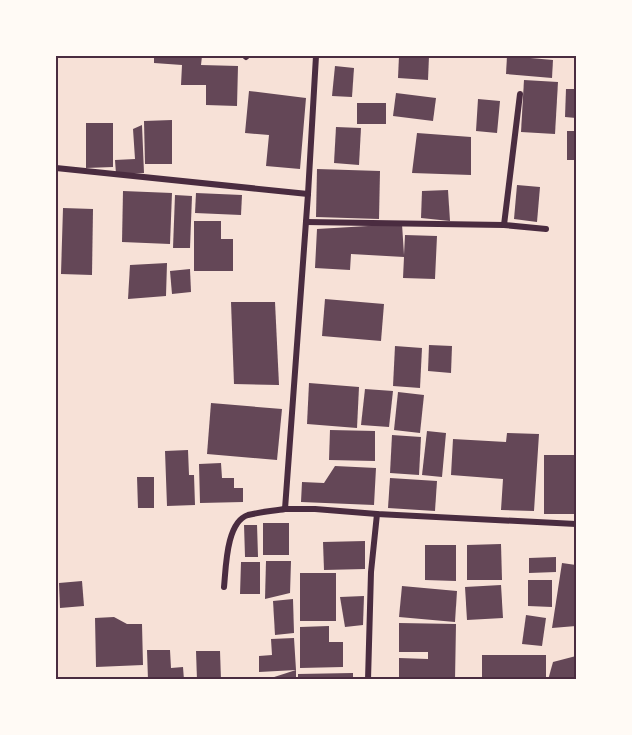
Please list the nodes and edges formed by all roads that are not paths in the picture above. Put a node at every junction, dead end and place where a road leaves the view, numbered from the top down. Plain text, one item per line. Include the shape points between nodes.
1 (316, 56) edge
2 (520, 94) dead end
3 (56, 168) edge
4 (308, 194) junction
5 (306, 222) junction
6 (504, 225) junction
7 (546, 229) dead end
8 (285, 509) junction
9 (377, 514) junction
10 (576, 524) edge
11 (224, 587) dead end
12 (368, 680) edge

1 - 4 street
2 - 6 street
3 - 4 street
4 - 5 street
5 - 6 street
5 - 8 street
6 - 7 street
8 - 9 street
8 - 11 street via 246,516 239,521 231,535
9 - 10 street
9 - 12 street

